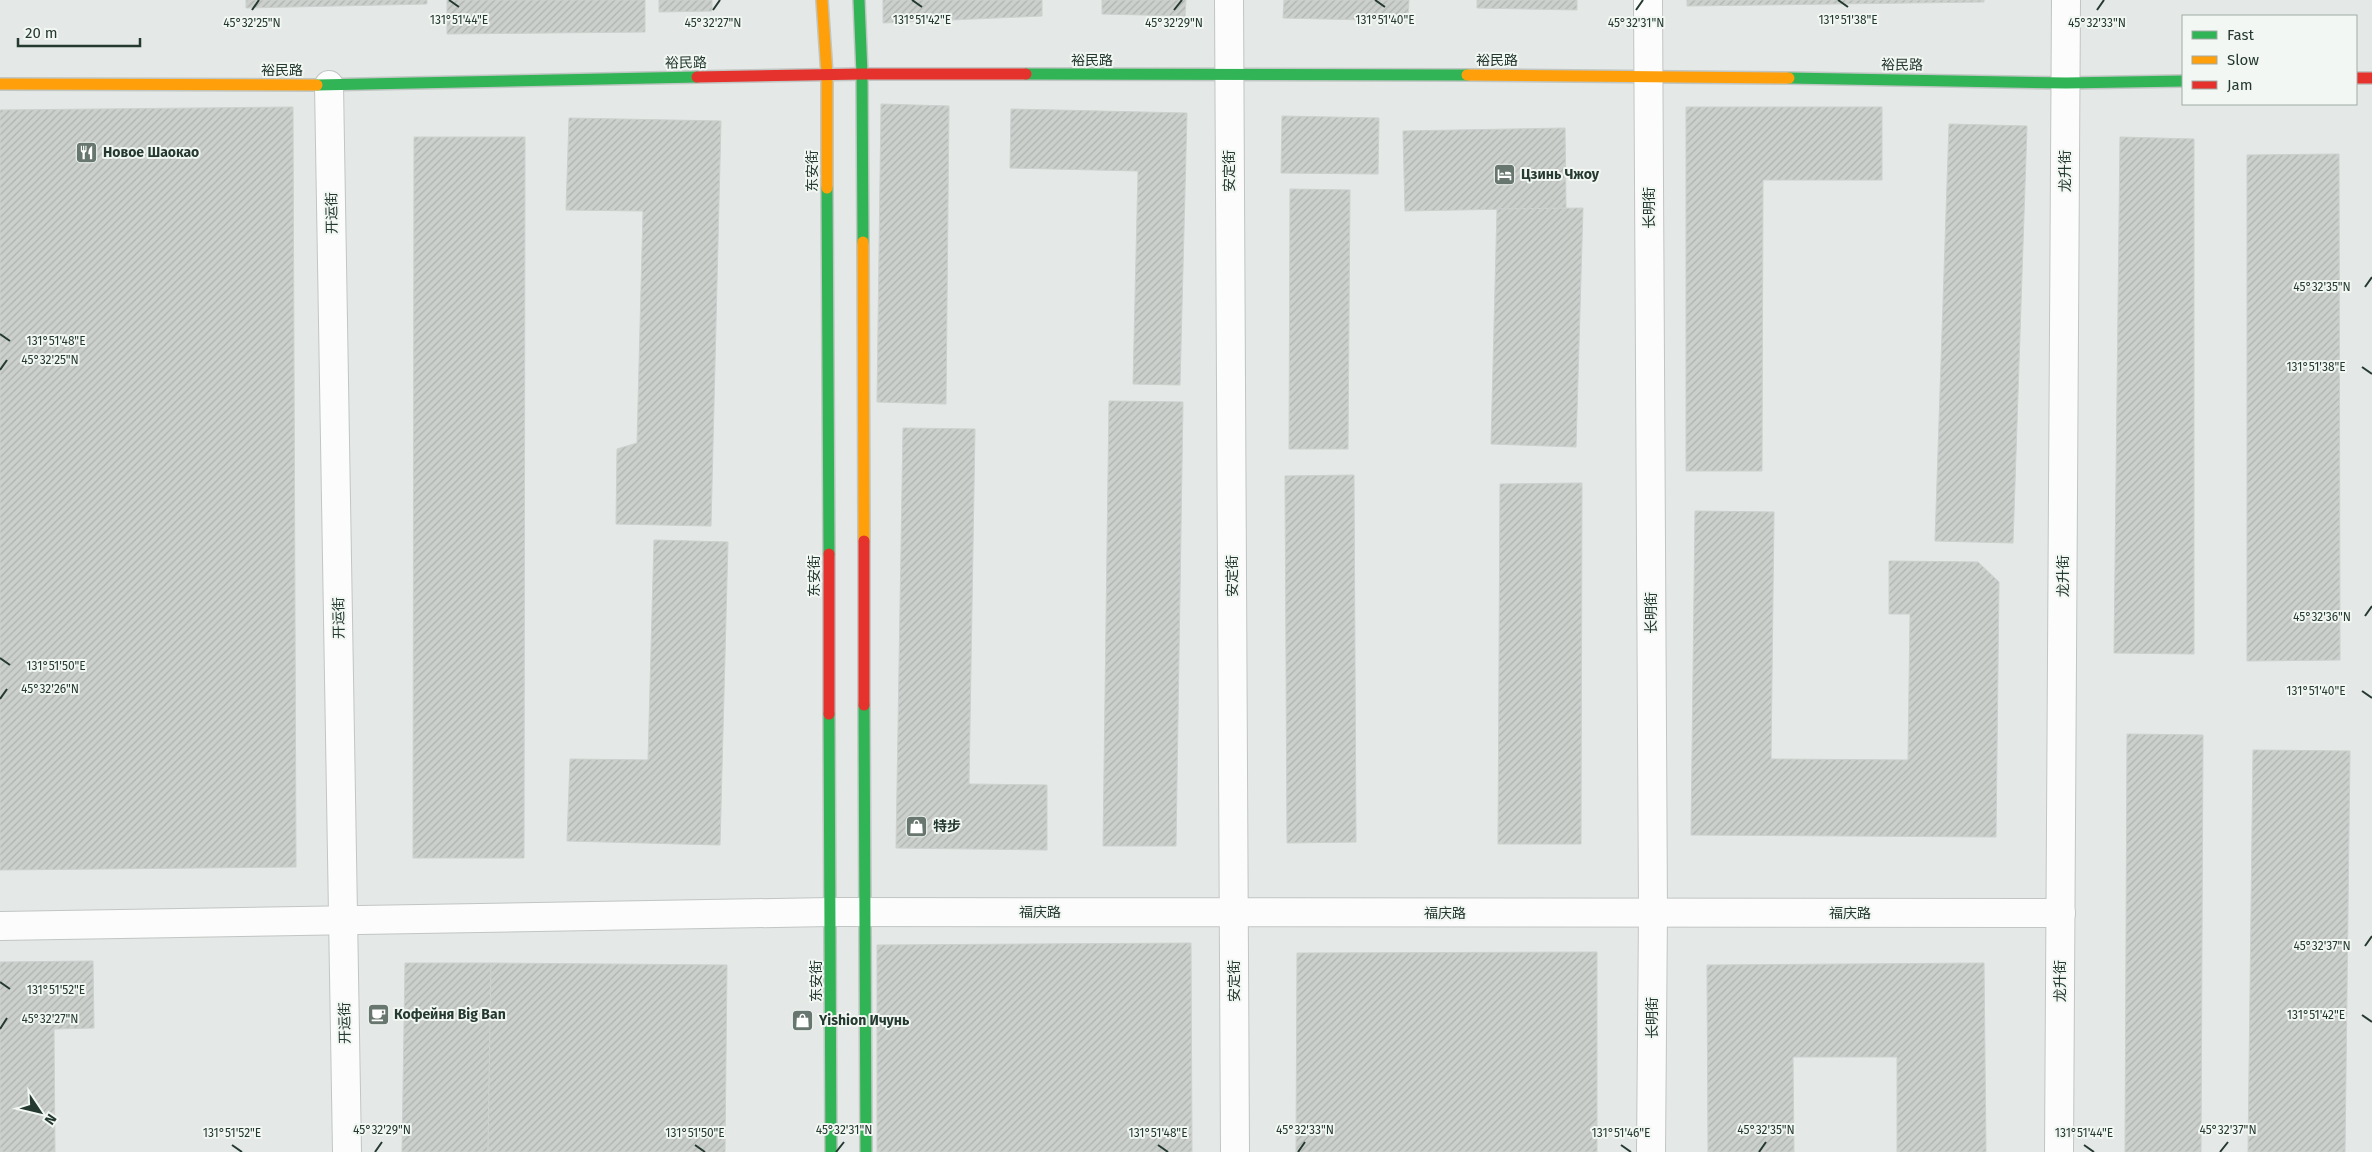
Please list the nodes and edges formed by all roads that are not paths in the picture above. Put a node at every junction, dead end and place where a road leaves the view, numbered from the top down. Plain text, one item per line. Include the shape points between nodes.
1 (822, 0) edge
2 (859, 0) edge
3 (1229, 0) edge
4 (1648, 0) edge
5 (2066, 0) edge
6 (862, 74) junction
7 (827, 75) junction
8 (1229, 75) junction
9 (1648, 75) junction
10 (2357, 78) edge
11 (2372, 78) edge
12 (2182, 81) edge
13 (2066, 83) junction
14 (0, 84) edge
15 (329, 85) junction
16 (830, 912) junction
17 (865, 912) junction
18 (1234, 912) junction
19 (1653, 913) junction
20 (2061, 913) junction
21 (344, 920) junction
22 (0, 926) edge
23 (348, 1152) edge
24 (831, 1152) edge
25 (866, 1152) edge
26 (1235, 1152) edge
27 (1651, 1152) edge
28 (2059, 1152) edge

1 - 7 main road, 东安街
2 - 6 main road
3 - 8 street, 安定街
4 - 9 street, 长明街
5 - 13 street, 龙升街
6 - 7 main road, 裕民路
6 - 8 main road, 裕民路
6 - 17 main road
7 - 15 main road, 裕民路
7 - 16 main road, 东安街
8 - 9 main road, 裕民路
8 - 18 street, 安定街
9 - 13 main road, 裕民路
9 - 19 street, 长明街
10 - 11 main road
12 - 13 main road, 裕民路
13 - 20 street, 龙升街
14 - 15 main road, 裕民路
15 - 21 street, 开运街
16 - 17 street, 福庆路
16 - 21 street, 福庆路
16 - 24 main road, 东安街
17 - 18 street, 福庆路
17 - 25 main road
18 - 19 street, 福庆路
18 - 26 street, 安定街
19 - 20 street, 福庆路
19 - 27 street, 长明街
20 - 28 street, 龙升街
21 - 22 street, 福庆路
21 - 23 street, 开运街

